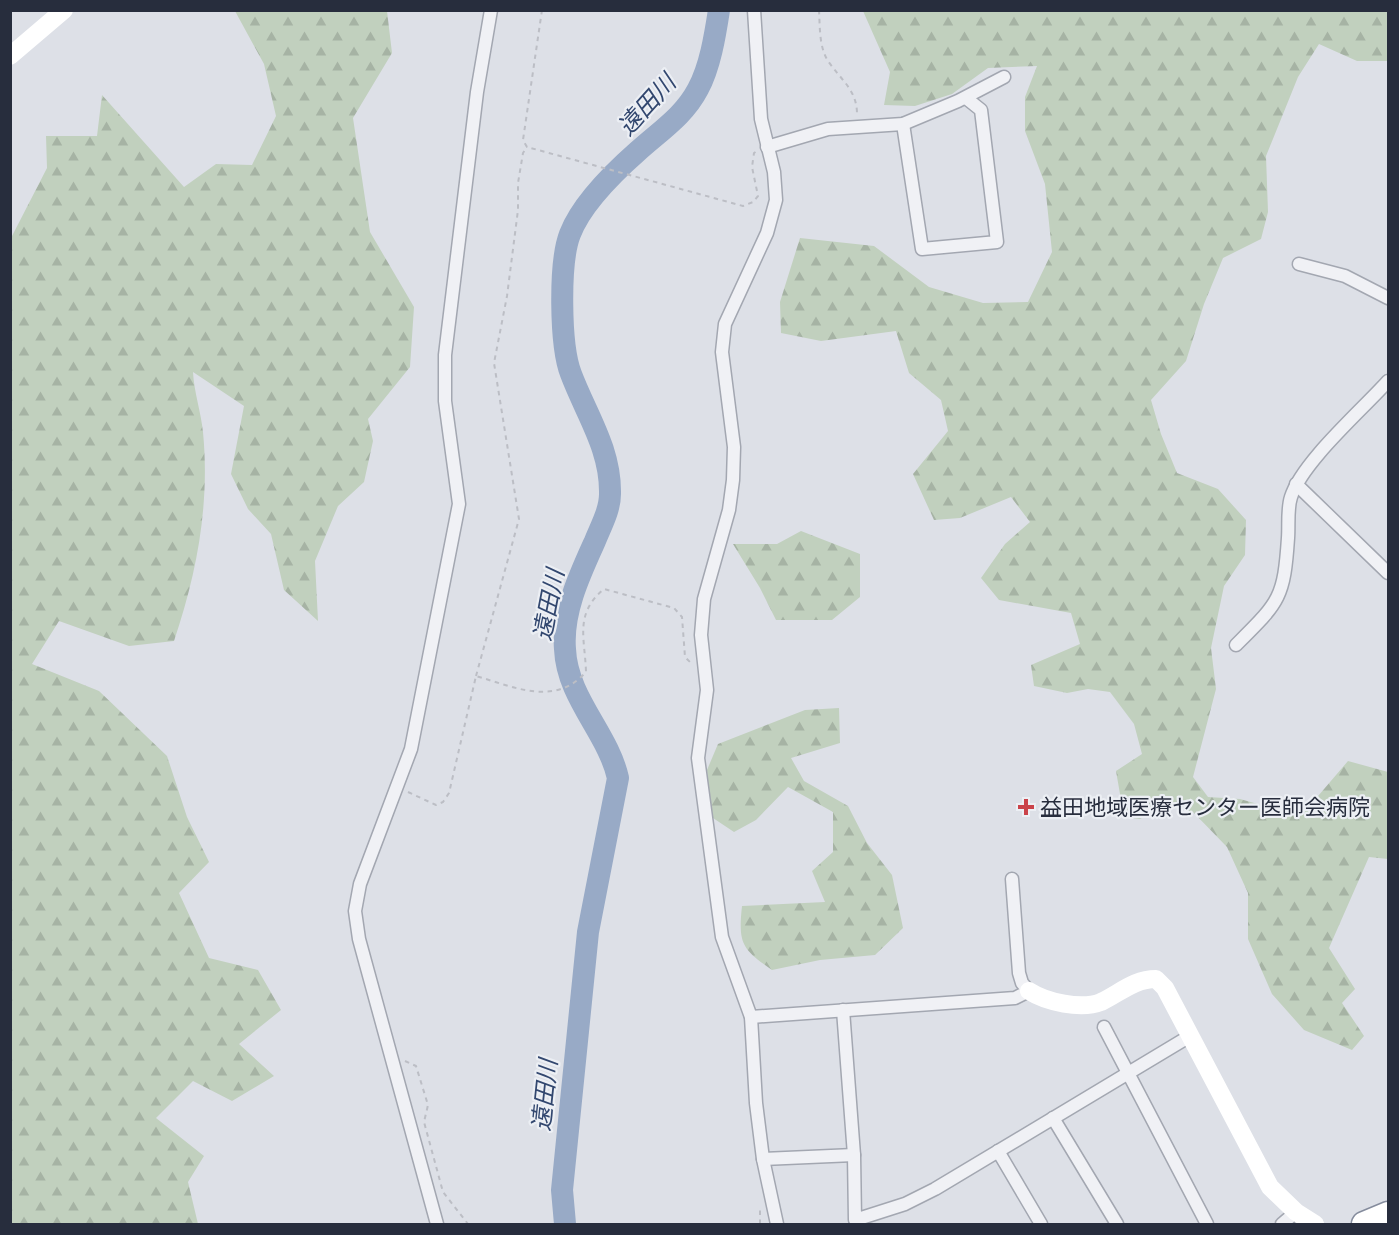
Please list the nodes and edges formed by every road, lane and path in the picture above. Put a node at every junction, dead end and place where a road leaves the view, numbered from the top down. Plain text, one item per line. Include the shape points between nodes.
1 (64, 10) edge
2 (491, 10) edge
3 (542, 10) edge
4 (754, 10) edge
5 (819, 10) edge
6 (10, 56) edge
7 (1004, 77) dead end
8 (966, 98) junction
9 (903, 124) junction
10 (857, 126) junction
11 (527, 147) junction
12 (766, 147) junction
13 (1299, 264) dead end
14 (1389, 298) edge
15 (1389, 381) edge
16 (1296, 484) junction
17 (1389, 573) edge
18 (1236, 645) dead end
19 (704, 669) junction
20 (476, 676) junction
21 (398, 787) junction
22 (1012, 879) dead end
23 (1029, 991) junction
24 (843, 1010) junction
25 (751, 1017) junction
26 (1104, 1027) dead end
27 (1190, 1036) junction
28 (393, 1064) junction
29 (1129, 1074) junction
30 (1053, 1118) junction
31 (998, 1151) junction
32 (854, 1155) junction
33 (763, 1159) junction
34 (1296, 1212) junction
35 (1389, 1214) edge
36 (437, 1224) edge
37 (468, 1224) edge
38 (777, 1224) edge
39 (1041, 1224) edge
40 (1117, 1224) edge
41 (1207, 1224) edge
42 (1282, 1224) edge
43 (1315, 1224) edge
44 (1364, 1224) edge

1 - 6 street
2 - 21 street via 477,92 445,354 445,401 459,504 411,749
3 - 11 path via 523,140
4 - 12 street
5 - 10 path via 827,60 857,100
7 - 8 street
8 - 9 street
8 - 9 street via 981,110 997,242 922,249
9 - 10 street
10 - 12 street via 809,133
11 - 12 path via 742,206 758,196 754,153
11 - 20 path via 518,183 507,297 494,363 519,519
12 - 19 street via 774,172 776,200 768,233 725,324 722,352 734,447 733,480 729,510 704,599
13 - 14 street via 1345,276
15 - 16 street via 1310,464
16 - 17 street
16 - 18 street via 1290,499 1281,594 1272,609
19 - 20 path via 692,665 685,657 682,616 674,608 604,589 591,599 585,616 581,640 586,672 579,679 549,694 535,694
19 - 25 street via 707,690 698,758 703,801 722,937
20 - 21 path via 449,793 443,802 436,805
21 - 28 street via 360,884 355,911
22 - 23 street via 1019,973
23 - 24 street via 1015,998
23 - 27 street via 1039,998 1080,1005 1099,1003 1142,979 1156,979 1165,988
24 - 25 street
24 - 32 street
25 - 33 street
26 - 29 street
27 - 29 street
27 - 34 street via 1270,1187
28 - 36 street
28 - 37 path via 407,1061 416,1066 428,1105 424,1122 443,1192
29 - 30 street
29 - 41 street
30 - 31 street
30 - 40 street
31 - 32 street via 905,1204 855,1220
31 - 39 street
32 - 33 street
33 - 38 street
34 - 42 street
34 - 43 street
35 - 44 highway

